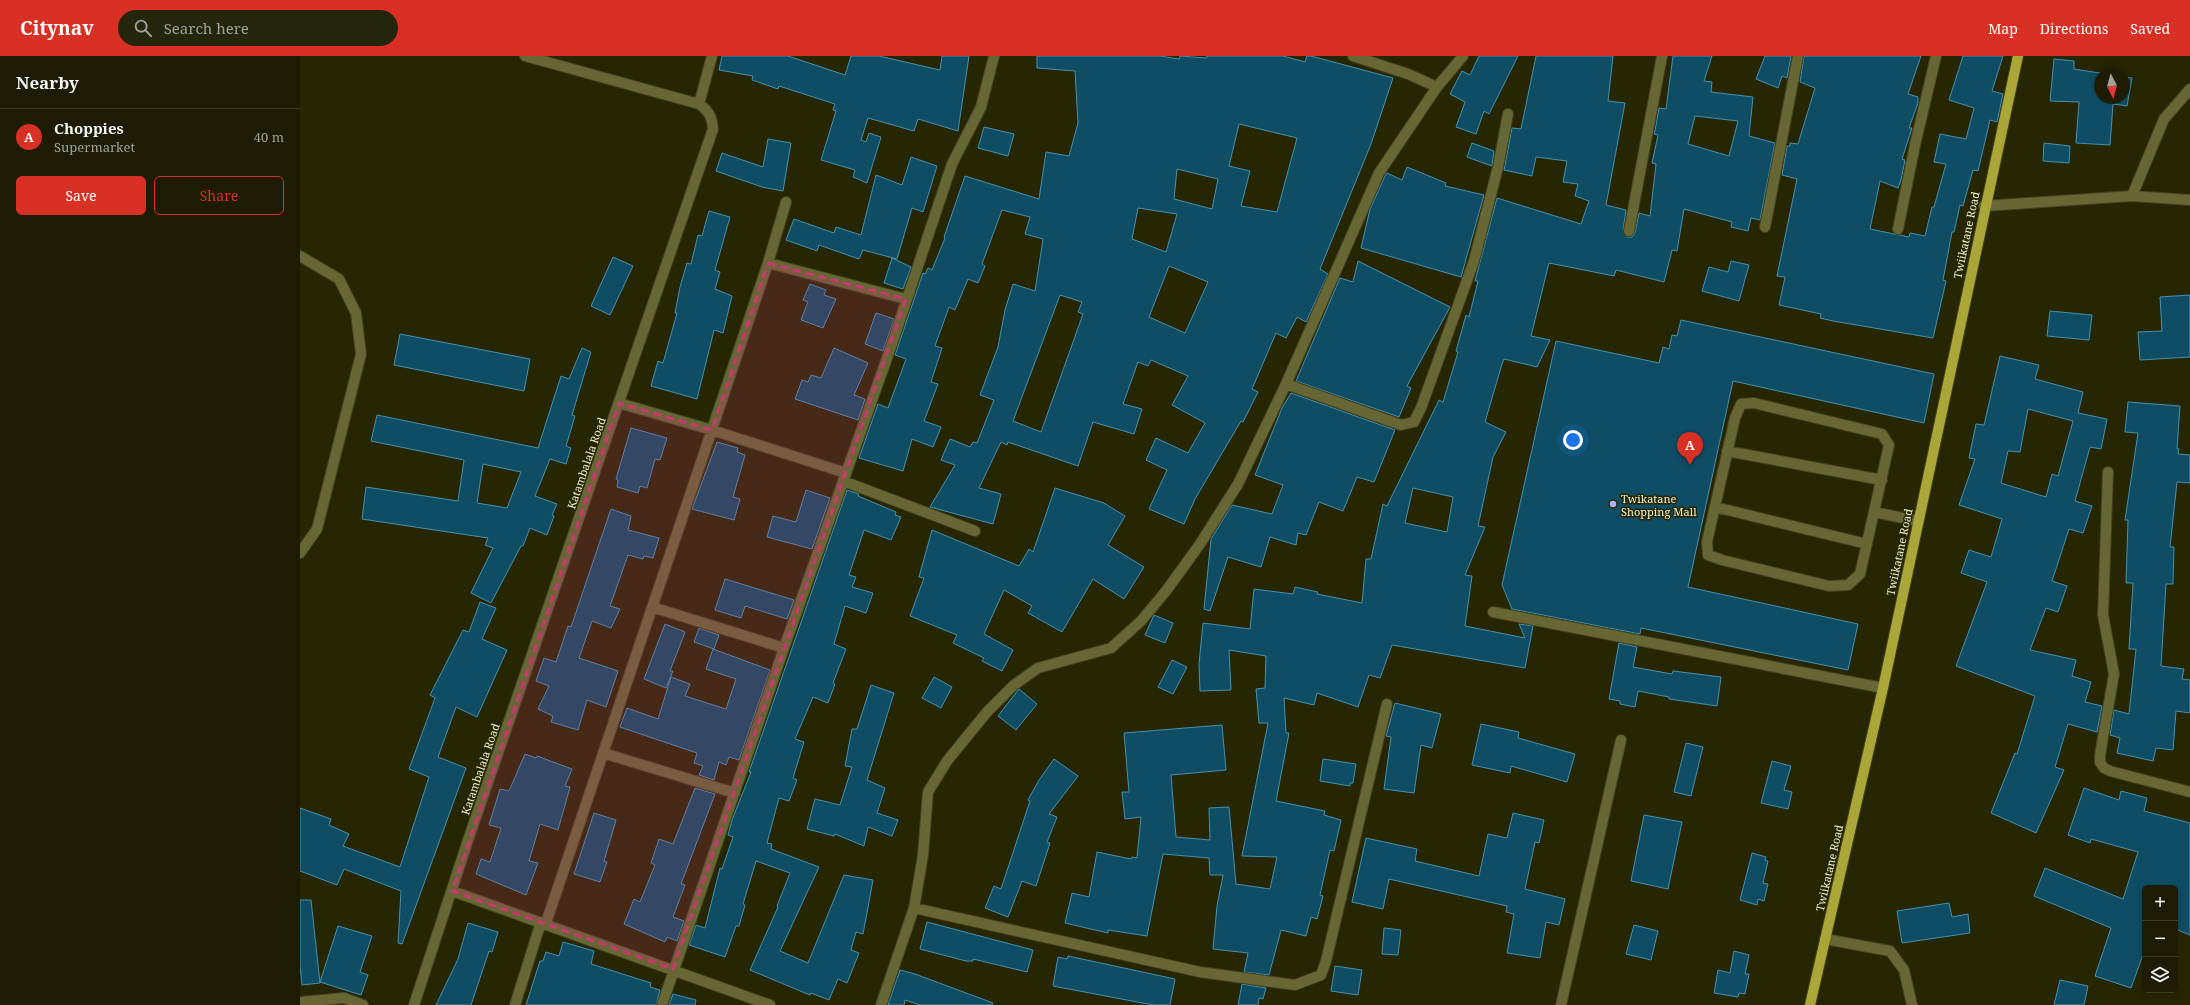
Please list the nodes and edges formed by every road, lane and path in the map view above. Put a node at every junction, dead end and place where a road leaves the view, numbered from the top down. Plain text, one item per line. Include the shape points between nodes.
1 (525, 56) edge
2 (712, 56) edge
3 (994, 56) edge
4 (1353, 56) edge
5 (1463, 56) edge
6 (1662, 56) edge
7 (1798, 56) edge
8 (1936, 56) edge
9 (2018, 56) edge
10 (1437, 87) junction
11 (2190, 89) edge
12 (699, 104) junction
13 (1508, 114) dead end
14 (2132, 196) junction
15 (2190, 200) edge
16 (786, 202) dead end
17 (1984, 206) junction
18 (1766, 227) dead end
19 (1898, 229) dead end
20 (1628, 231) dead end
21 (300, 256) edge
22 (768, 263) junction
23 (906, 299) junction
24 (1286, 384) junction
25 (619, 403) junction
26 (712, 430) junction
27 (1727, 451) junction
28 (2108, 472) dead end
29 (845, 477) junction
30 (1882, 480) junction
31 (1715, 507) junction
32 (1874, 512) junction
33 (1918, 521) junction
34 (975, 531) dead end
35 (1867, 544) junction
36 (300, 553) edge
37 (652, 607) junction
38 (1493, 612) dead end
39 (784, 648) junction
40 (1883, 688) junction
41 (1387, 704) dead end
42 (1621, 740) dead end
43 (603, 753) junction
44 (2190, 792) edge
45 (735, 794) junction
46 (452, 891) junction
47 (914, 908) junction
48 (543, 923) junction
49 (1825, 939) junction
50 (673, 969) junction
51 (300, 1002) edge
52 (363, 1005) edge
53 (414, 1005) edge
54 (515, 1005) edge
55 (662, 1005) edge
56 (770, 1005) edge
57 (881, 1005) edge
58 (1561, 1005) edge
59 (1810, 1005) edge
60 (1912, 1005) edge

1 - 12 street
2 - 12 street
3 - 23 street via 981,107 952,164
4 - 10 street via 1408,74
5 - 10 street
6 - 20 street
7 - 18 street
8 - 19 street
9 - 17 main road, Twiikatane Road
10 - 24 street via 1379,172
11 - 14 street via 2164,119
12 - 25 street, Katambalala Road via 708,110 714,129
13 - 24 street via 1498,167 1474,261 1414,422 1401,425
14 - 15 street
14 - 17 street
16 - 22 street
17 - 33 main road, Twiikatane Road
21 - 36 street via 339,279 356,313 361,354 318,528
22 - 23 street
22 - 26 street
23 - 29 street
24 - 47 street via 1238,484 1200,544 1141,621 1111,648 1038,668 1014,685 987,712 947,761 928,792 923,855
25 - 26 street
25 - 46 street, Katambalala Road
26 - 29 street
26 - 37 street
27 - 30 street
27 - 30 street via 1734,418 1741,404 1754,403 1882,434 1889,445
27 - 31 street
28 - 44 street via 2103,615 2114,674 2100,762 2110,771
29 - 34 street
29 - 39 street
30 - 32 street
31 - 35 street
31 - 35 street via 1707,542 1708,555 1722,560 1829,586 1848,585 1860,574
32 - 33 street
32 - 35 street
33 - 40 main road, Twiikatane Road
37 - 39 street
37 - 43 street
38 - 40 street
39 - 45 street
40 - 49 main road, Twiikatane Road
41 - 47 street via 1321,975 1295,985 1200,972
42 - 58 street
43 - 45 street
43 - 48 street
45 - 50 street
46 - 48 street
46 - 53 street, Katambalala Road
47 - 57 street
48 - 50 street
48 - 54 street
49 - 59 main road, Twiikatane Road
49 - 60 street via 1890,951 1904,970
50 - 55 street
50 - 56 street
51 - 52 street via 344,998

